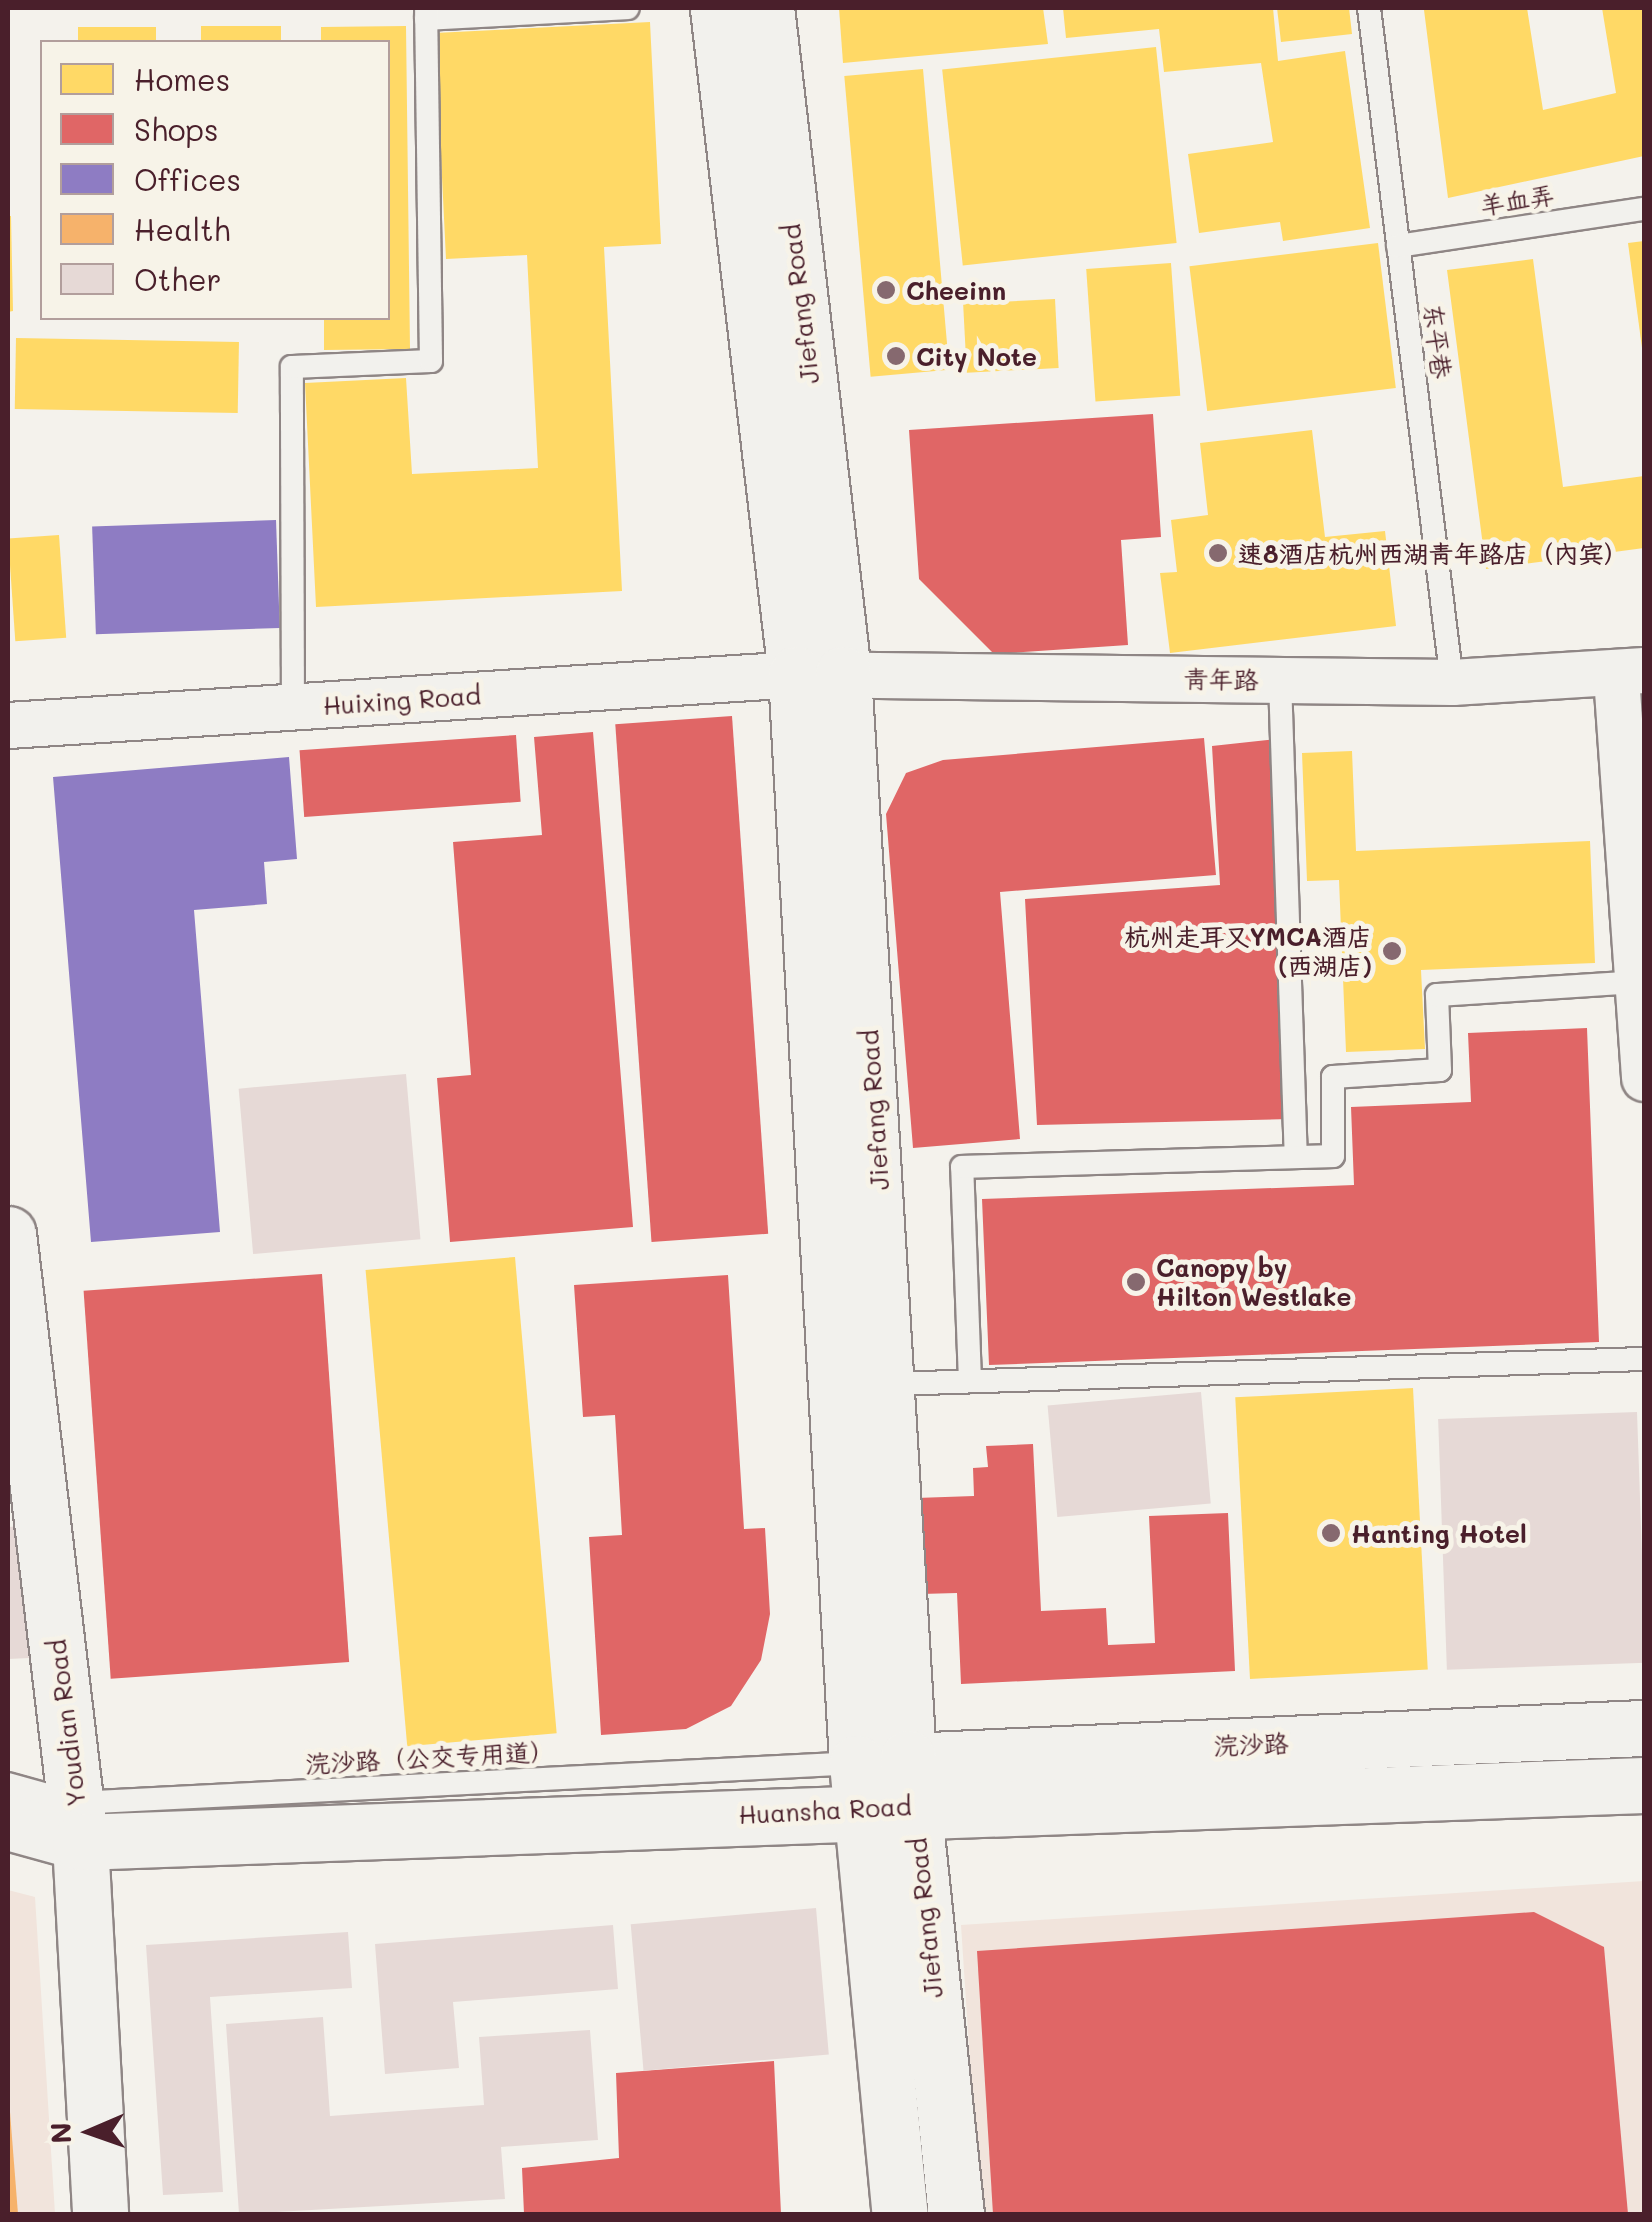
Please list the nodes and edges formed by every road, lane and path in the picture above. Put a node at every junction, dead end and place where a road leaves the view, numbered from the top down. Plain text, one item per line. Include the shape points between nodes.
1 (628, 8) edge
2 (718, 8) edge
3 (766, 8) edge
4 (1368, 8) edge
5 (426, 13) edge
6 (1644, 208) edge
7 (1398, 246) junction
8 (1630, 673) edge
9 (820, 674) junction
10 (1280, 680) junction
11 (1452, 682) junction
12 (293, 707) junction
13 (8, 725) edge
14 (1637, 982) junction
15 (1644, 1078) edge
16 (1296, 1157) junction
17 (8, 1234) edge
18 (1644, 1359) edge
19 (970, 1381) junction
20 (893, 1384) junction
21 (1644, 1728) edge
22 (8, 1784) edge
23 (886, 1784) junction
24 (1644, 1785) edge
25 (8, 1822) edge
26 (78, 1822) junction
27 (100, 2214) edge
28 (900, 2214) edge
29 (956, 2214) edge

1 - 5 lane
2 - 9 main road, Jiefang Road
3 - 9 main road, Jiefang Road
4 - 7 lane, 东平巷
5 - 12 lane via 431,360 292,367
6 - 7 lane, 羊血弄
7 - 11 lane, 东平巷
8 - 11 street, 青年路
8 - 14 street
9 - 10 street, 青年路
9 - 12 street, Huixing Road
9 - 20 main road, Jiefang Road
9 - 23 main road, Jiefang Road
10 - 11 street, 青年路
10 - 16 lane
12 - 13 street, Huixing Road
14 - 15 street
14 - 16 lane via 1437,995 1440,1070 1333,1077 1332,1156
16 - 19 lane via 962,1167
17 - 26 main road, Youdian Road
18 - 19 lane
19 - 20 lane
20 - 23 main road, Jiefang Road
21 - 23 main road, 浣沙路
22 - 26 lane
23 - 24 main road, Huansha Road
23 - 26 main road, Huansha Road
23 - 28 main road, Jiefang Road
23 - 29 main road, Jiefang Road
25 - 26 main road, Huansha Road
26 - 27 main road, Youdian Road

